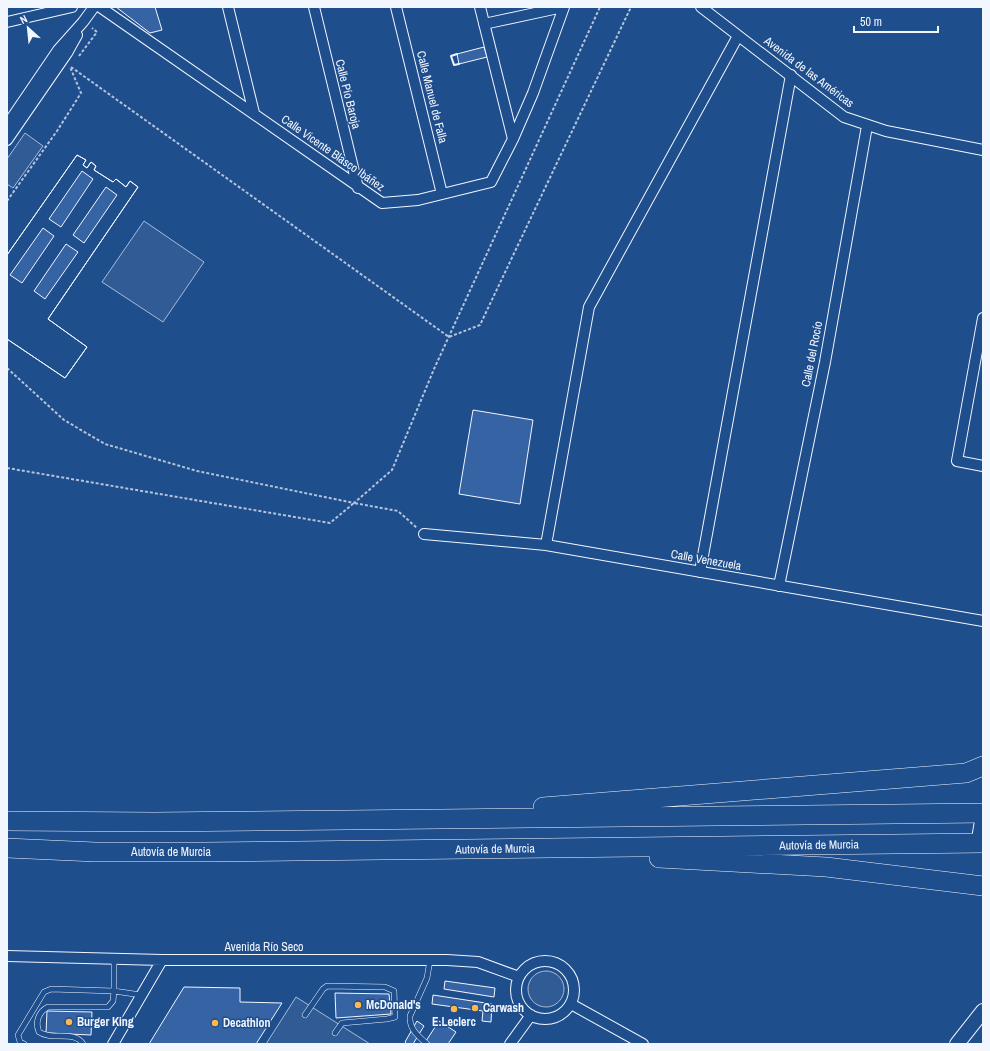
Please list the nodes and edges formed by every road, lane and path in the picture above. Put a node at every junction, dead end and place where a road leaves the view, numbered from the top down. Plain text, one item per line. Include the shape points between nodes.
1 (72, 7) edge
2 (94, 7) edge
3 (100, 7) edge
4 (228, 7) edge
5 (314, 7) edge
6 (396, 7) edge
7 (480, 7) edge
8 (563, 7) edge
9 (600, 7) edge
10 (631, 7) edge
11 (701, 7) edge
12 (7, 22) edge
13 (83, 22) junction
14 (484, 24) junction
15 (738, 36) junction
16 (70, 67) junction
17 (791, 75) junction
18 (254, 113) junction
19 (7, 125) edge
20 (867, 126) junction
21 (513, 139) junction
22 (7, 140) edge
23 (983, 150) edge
24 (358, 188) junction
25 (442, 194) junction
26 (7, 201) edge
27 (983, 318) edge
28 (449, 337) junction
29 (7, 368) edge
30 (983, 466) edge
31 (7, 468) edge
32 (354, 503) junction
33 (424, 534) joint
34 (546, 545) junction
35 (700, 572) junction
36 (779, 586) junction
37 (983, 621) edge
38 (983, 766) edge
39 (983, 814) edge
40 (388, 820) junction
41 (7, 821) edge
42 (983, 842) edge
43 (7, 848) edge
44 (470, 849) junction
45 (983, 886) edge
46 (7, 956) edge
47 (114, 959) junction
48 (162, 960) junction
49 (430, 960) junction
50 (519, 977) junction
51 (114, 990) junction
52 (142, 995) junction
53 (571, 1004) junction
54 (983, 1011) edge
55 (305, 1015) dead end
56 (531, 1015) junction
57 (335, 1033) dead end
58 (24, 1044) edge
59 (84, 1044) edge
60 (113, 1044) edge
61 (427, 1044) edge
62 (510, 1044) edge
63 (643, 1044) edge
64 (957, 1044) edge

1 - 12 street
2 - 13 street
3 - 18 street, Calle Vicente Blasco Ibáñez
4 - 18 street
5 - 24 street, Calle Pío Baroja
6 - 25 street, Calle Manuel de Falla
7 - 14 street
8 - 14 street
8 - 21 street, Calle Vicente Blasco Ibáñez via 533,93
9 - 28 path
10 - 28 path via 480,325
11 - 15 street, Avenida de las Américas
13 - 16 path via 98,32
13 - 19 street via 58,50
13 - 22 street via 68,53
14 - 21 street
15 - 17 street, Avenida de las Américas
15 - 34 street via 589,307
16 - 26 path via 81,92 57,132
16 - 28 path
17 - 20 street, Avenida de las Américas via 844,116
17 - 35 street
18 - 24 street, Calle Vicente Blasco Ibáñez
20 - 23 street, Avenida de las Américas via 886,132
20 - 36 street, Calle del Rocío via 825,362
21 - 25 street, Calle Vicente Blasco Ibáñez via 491,182
24 - 25 street, Calle Vicente Blasco Ibáñez via 382,203 418,200
27 - 30 street via 957,461
28 - 32 path via 392,470
29 - 32 path via 64,420 105,444 198,471
31 - 32 path via 330,523
32 - 33 path via 398,511
33 - 34 street, Calle Venezuela
34 - 35 street, Calle Venezuela
35 - 36 street, Calle Venezuela
36 - 37 street, Calle Venezuela
38 - 40 highway via 966,773
39 - 40 highway
39 - 42 street via 980,833
40 - 41 highway via 105,823
42 - 44 highway, Autovía de Murcia
43 - 44 highway, Autovía de Murcia via 118,852
44 - 45 highway via 826,867
46 - 47 street, Avenida Río Seco
47 - 48 street, Avenida Río Seco
47 - 51 lane
48 - 49 street, Avenida Río Seco
48 - 52 street
49 - 50 street, Avenida Río Seco via 478,962
49 - 61 lane via 427,978 410,1016 416,1034
50 - 53 street via 524,969 536,962 550,960 559,964 567,969 574,982 575,996
50 - 56 street via 516,989 518,1002
51 - 52 lane
51 - 58 lane via 51,989 44,992 18,1035 20,1042
51 - 59 lane via 113,1001 108,1007 42,1009 38,1018 39,1032 51,1036 74,1037
52 - 60 street
53 - 56 street via 565,1012 549,1019
53 - 63 street
54 - 64 street
55 - 57 lane via 327,986 385,986 394,991 395,1017 342,1024
56 - 62 street

